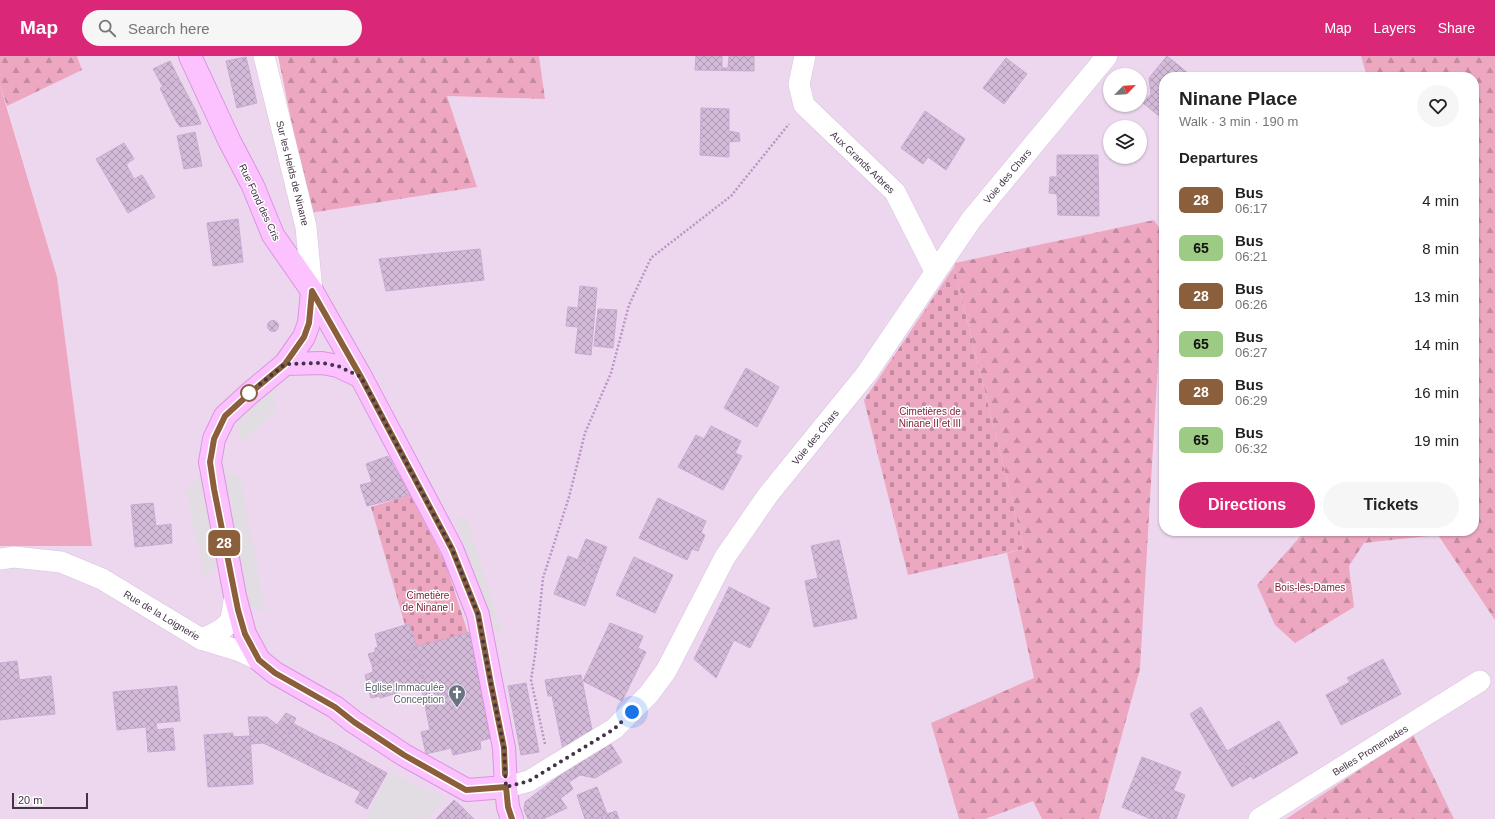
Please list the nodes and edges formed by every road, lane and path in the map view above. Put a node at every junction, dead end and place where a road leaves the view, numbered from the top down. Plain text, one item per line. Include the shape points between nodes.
1 (190, 56) edge
2 (264, 56) edge
3 (805, 56) edge
4 (1107, 56) edge
5 (804, 105) junction
6 (935, 271) junction
7 (312, 291) junction
8 (285, 364) junction
9 (361, 377) junction
10 (0, 559) edge
11 (234, 596) junction
12 (201, 639) junction
13 (259, 660) junction
14 (1480, 680) dead end
15 (550, 768) junction
16 (506, 787) junction
17 (512, 819) edge
18 (1260, 819) edge

1 - 7 street, Rue Fond des Cris via 253,186 273,235
2 - 7 street, Sur les Heids de Ninane via 306,227
3 - 5 street via 798,84
4 - 6 street, Voie des Chars via 971,220
5 - 6 street, Aux Grands Arbres via 895,192
5 - 15 path via 731,196 651,258 629,305 611,373 585,433 569,497 543,578 531,680
6 - 15 street, Voie des Chars via 867,373 768,495 725,557 666,671 649,694 614,729
7 - 8 street via 309,323 304,337
7 - 9 street, Rue Fond des Cris
8 - 9 street via 322,363 338,366
8 - 11 street via 225,416 214,439 210,462
9 - 16 street, Rue Fond des Cris via 452,549 478,614 504,748
10 - 12 street, Rue de la Loignerie via 14,557 60,562 102,579
11 - 12 street via 230,620 223,628
11 - 13 street via 245,634
12 - 13 street, Rue de la Loignerie
13 - 16 street, Rue de la Loignerie via 275,673 335,707 404,755 466,790
14 - 18 street, Belles Promenades
15 - 16 street, Voie des Chars via 529,781
16 - 17 street, Rue Fond des Cris

